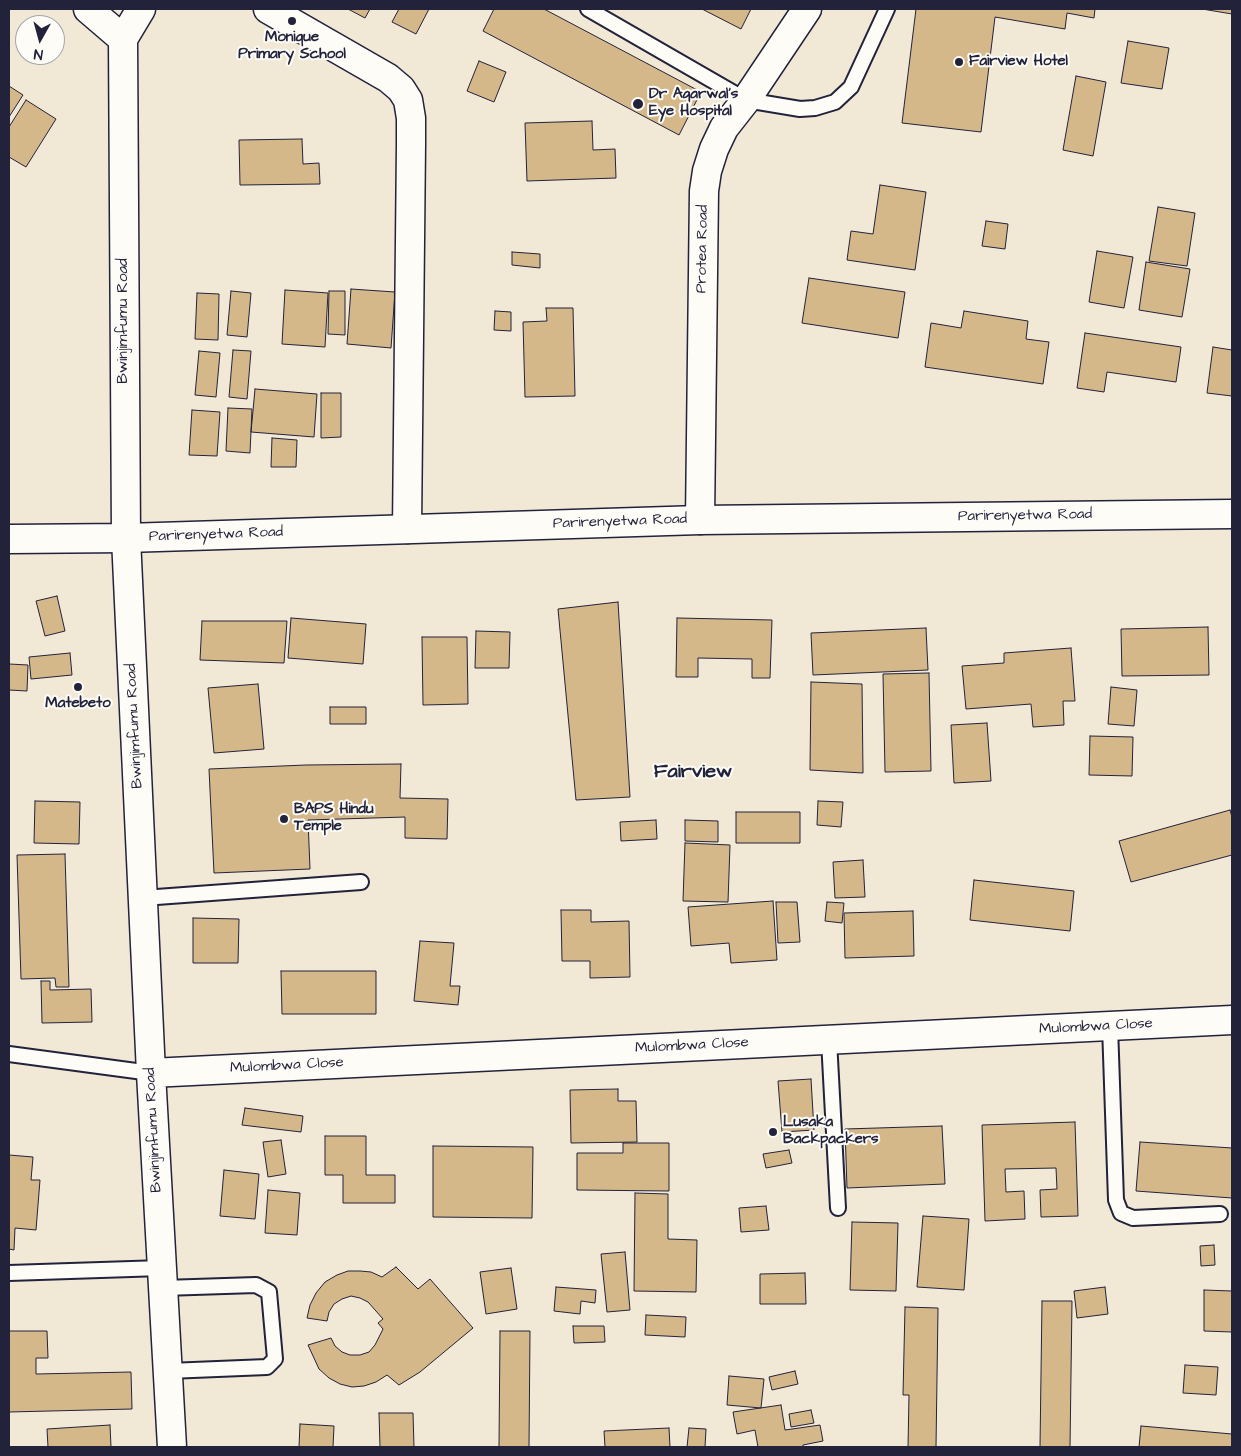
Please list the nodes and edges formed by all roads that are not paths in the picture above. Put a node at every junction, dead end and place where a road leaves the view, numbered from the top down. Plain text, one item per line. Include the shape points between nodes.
1 (88, 9) edge
2 (140, 9) edge
3 (268, 9) edge
4 (588, 9) edge
5 (807, 9) edge
6 (886, 9) edge
7 (123, 39) junction
8 (746, 100) junction
9 (1232, 514) edge
10 (700, 520) junction
11 (408, 529) junction
12 (126, 538) junction
13 (9, 540) edge
14 (361, 882) dead end
15 (143, 898) junction
16 (1232, 1020) edge
17 (1110, 1026) junction
18 (829, 1040) junction
19 (9, 1054) edge
20 (151, 1072) junction
21 (838, 1208) dead end
22 (1220, 1214) dead end
23 (9, 1273) edge
24 (162, 1278) junction
25 (168, 1371) junction
26 (172, 1447) edge

1 - 7 street
2 - 7 street, Bwinjimfumu Road
3 - 11 street via 388,78 408,100 411,144
4 - 8 lane
5 - 8 street, Protea Road
6 - 8 lane via 851,87 835,102 800,109
7 - 12 street, Bwinjimfumu Road
8 - 10 street, Protea Road via 724,128 714,149 704,191
9 - 10 street, Parirenyetwa Road
10 - 11 street, Parirenyetwa Road
11 - 12 street, Parirenyetwa Road
12 - 13 street, Parirenyetwa Road
12 - 15 street, Bwinjimfumu Road
14 - 15 lane
15 - 20 street, Bwinjimfumu Road
16 - 17 street, Mulombwa Close
17 - 18 street, Mulombwa Close
17 - 22 lane via 1116,1200 1121,1213 1133,1218
18 - 20 street, Mulombwa Close
18 - 21 lane
19 - 20 lane
20 - 24 street, Bwinjimfumu Road
23 - 24 lane
24 - 25 street, Bwinjimfumu Road
24 - 25 lane via 256,1285 269,1292 275,1359 267,1367
25 - 26 street, Bwinjimfumu Road

